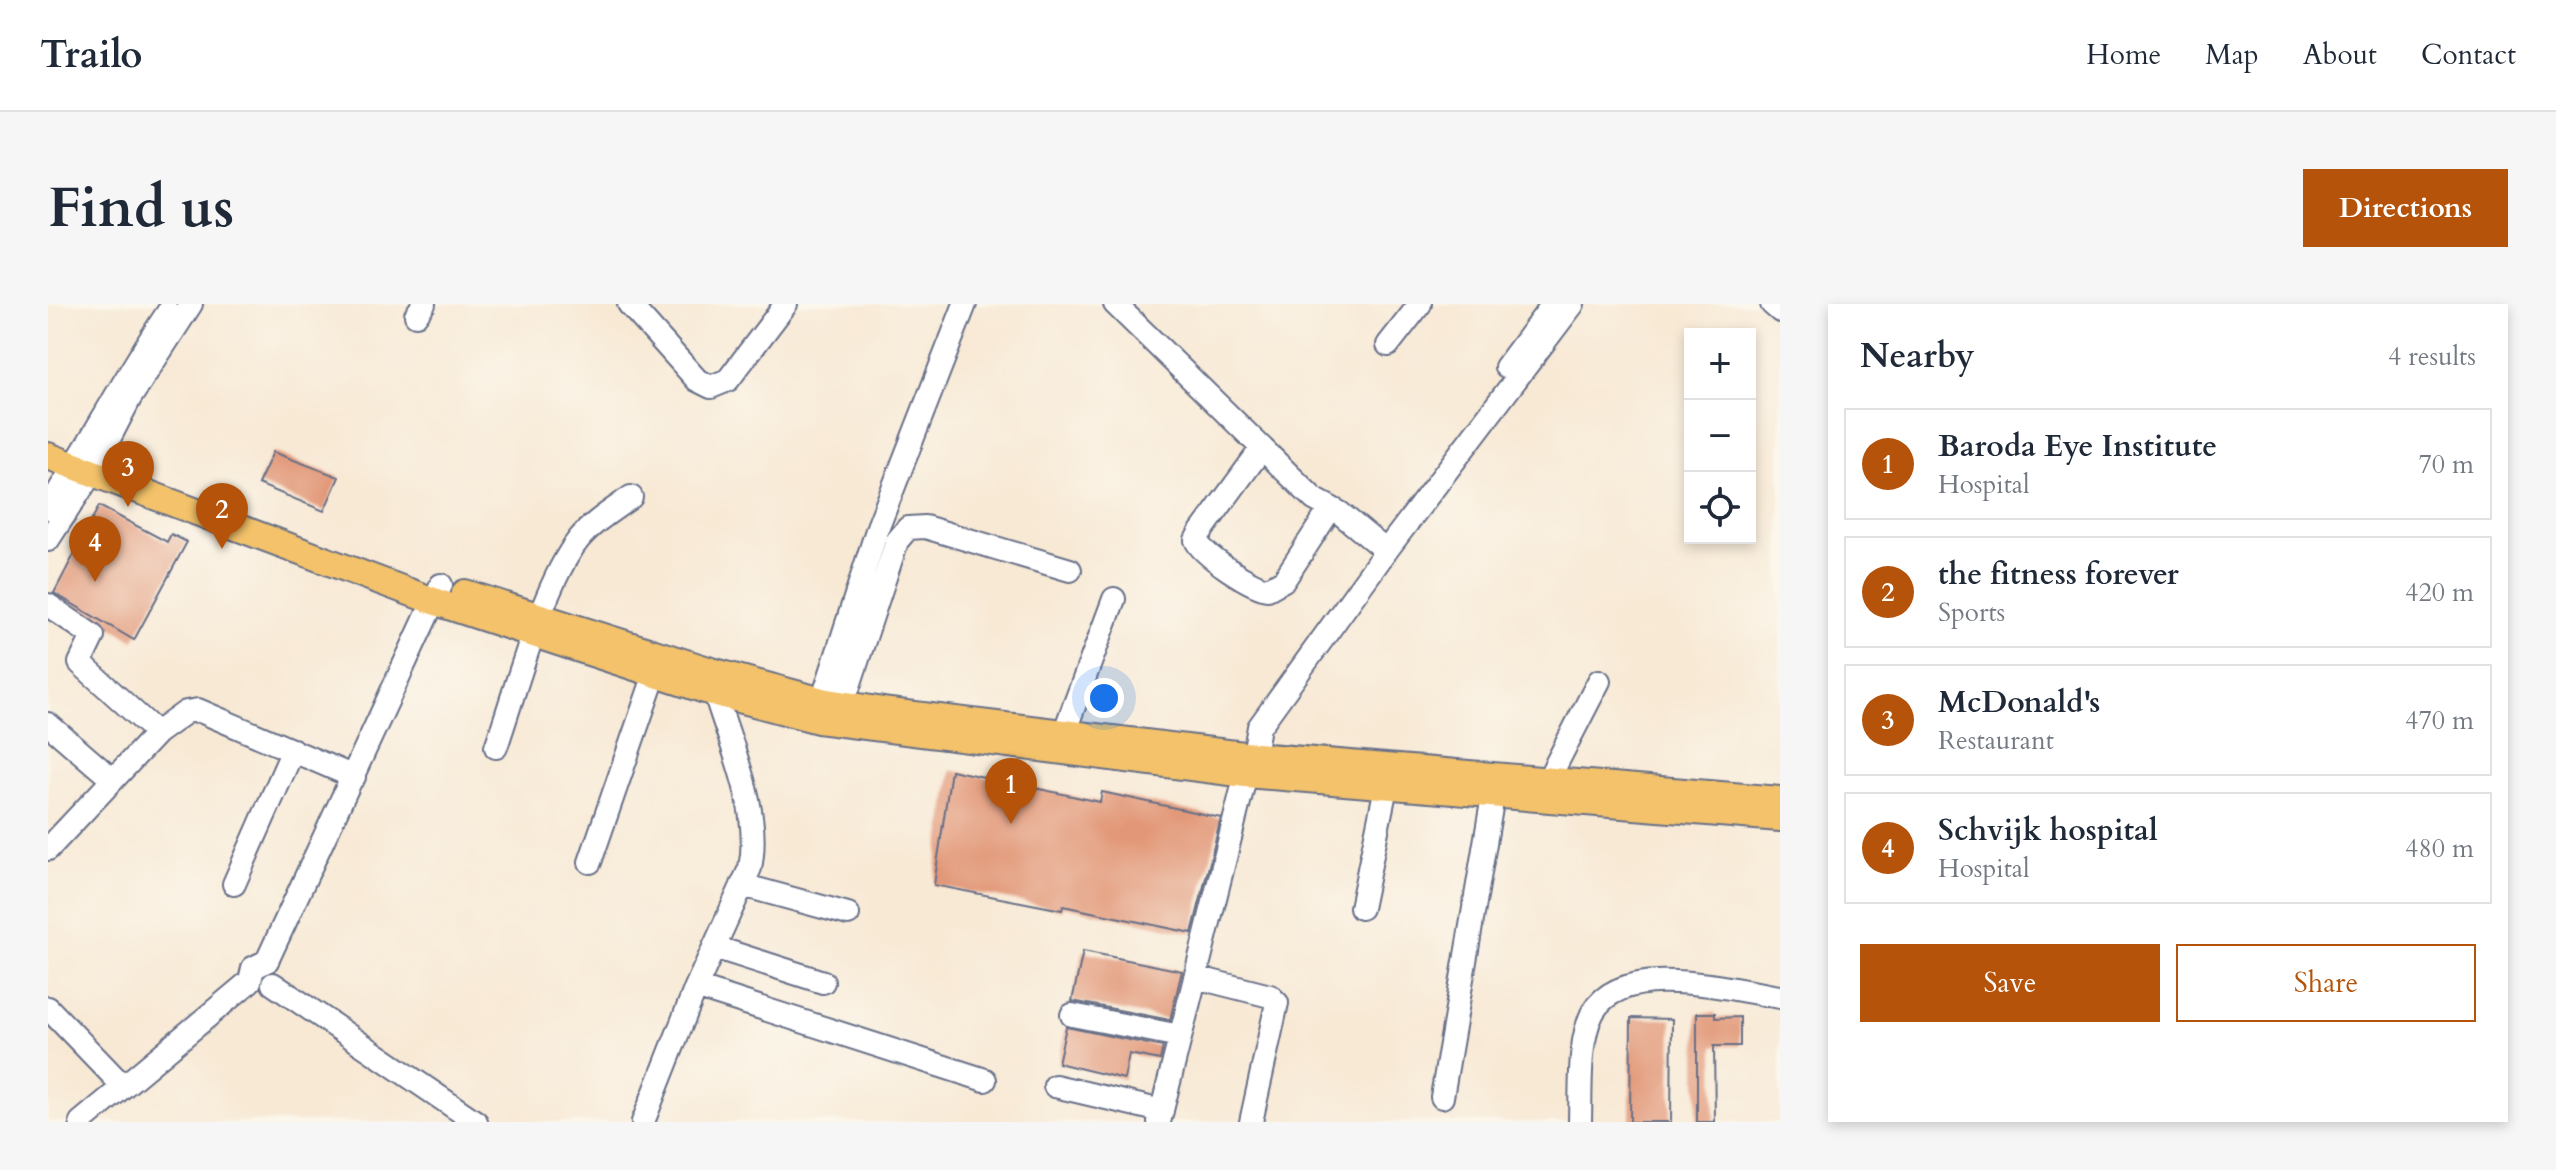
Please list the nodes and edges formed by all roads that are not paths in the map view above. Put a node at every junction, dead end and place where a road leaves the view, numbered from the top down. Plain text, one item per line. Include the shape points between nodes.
1 (173, 304) edge
2 (191, 304) edge
3 (629, 304) edge
4 (786, 304) edge
5 (965, 304) edge
6 (1115, 304) edge
7 (1134, 304) edge
8 (1420, 304) edge
9 (1553, 304) edge
10 (1573, 304) edge
11 (1772, 304) edge
12 (1780, 311) edge
13 (1388, 345) dead end
14 (48, 438) edge
15 (1262, 448) junction
16 (48, 456) edge
17 (87, 463) junction
18 (631, 497) dead end
19 (48, 508) edge
20 (1336, 510) junction
21 (48, 540) edge
22 (1381, 548) junction
23 (1070, 570) dead end
24 (439, 594) junction
25 (1114, 599) dead end
26 (48, 605) edge
27 (538, 626) junction
28 (655, 674) junction
29 (1599, 681) dead end
30 (715, 693) junction
31 (833, 702) junction
32 (48, 724) edge
33 (157, 733) junction
34 (1064, 733) junction
35 (496, 747) dead end
36 (293, 750) junction
37 (1247, 767) junction
38 (354, 777) junction
39 (113, 780) junction
40 (1386, 787) junction
41 (1547, 790) junction
42 (1493, 796) junction
43 (1780, 800) edge
44 (1780, 818) edge
45 (53, 835) edge
46 (590, 862) dead end
47 (234, 884) dead end
48 (742, 885) junction
49 (1361, 908) dead end
50 (848, 914) dead end
51 (714, 947) junction
52 (267, 961) junction
53 (1195, 977) junction
54 (250, 981) junction
55 (823, 982) dead end
56 (273, 984) junction
57 (696, 987) junction
58 (1780, 997) edge
59 (48, 1008) edge
60 (1592, 1013) junction
61 (1072, 1015) dead end
62 (1180, 1036) junction
63 (985, 1080) dead end
64 (123, 1086) junction
65 (1055, 1086) dead end
66 (1442, 1097) dead end
67 (1161, 1117) edge
68 (81, 1122) edge
69 (476, 1122) edge
70 (643, 1122) edge
71 (1251, 1122) edge
72 (1580, 1122) edge
73 (1595, 1122) edge

1 - 17 street via 117,389
2 - 17 street
3 - 4 street via 697,380 711,387 728,380
5 - 31 street via 878,527
6 - 15 street
7 - 20 street via 1324,488
8 - 13 street
9 - 22 street
10 - 22 street
11 - 12 street
14 - 17 main road
15 - 20 street via 1314,499
15 - 20 street via 1200,533 1196,540 1202,551 1268,589 1284,580
16 - 17 main road
17 - 19 street
17 - 21 street
17 - 24 main road
18 - 27 street via 580,537
20 - 22 street
22 - 37 street via 1259,727
23 - 31 street via 925,527 908,528 897,541
24 - 27 main road
24 - 38 street
25 - 34 street
26 - 33 street via 93,636 80,663
27 - 28 main road
27 - 31 main road
27 - 35 street
28 - 30 main road
28 - 46 street
29 - 41 street
30 - 37 main road via 818,720
30 - 48 street via 753,825 753,853
31 - 34 main road
32 - 39 street
33 - 36 street via 186,712 198,710
33 - 39 street
34 - 37 main road
36 - 38 street
36 - 47 street
37 - 40 main road
37 - 41 main road
37 - 53 street
38 - 52 street
39 - 45 street
40 - 42 main road
40 - 49 street
41 - 42 main road
41 - 43 main road
41 - 44 main road
42 - 66 street
48 - 50 street
48 - 51 street
51 - 55 street
51 - 57 street
52 - 54 street via 253,968
52 - 56 street via 275,972
53 - 62 street
53 - 71 street via 1270,996 1277,1003
54 - 56 street via 259,988
54 - 64 street
56 - 69 street
57 - 63 street
57 - 70 street
58 - 60 street via 1649,981 1625,985
59 - 64 street
60 - 72 street via 1581,1064
60 - 73 street
61 - 62 street
62 - 67 street
64 - 68 street
65 - 67 street

